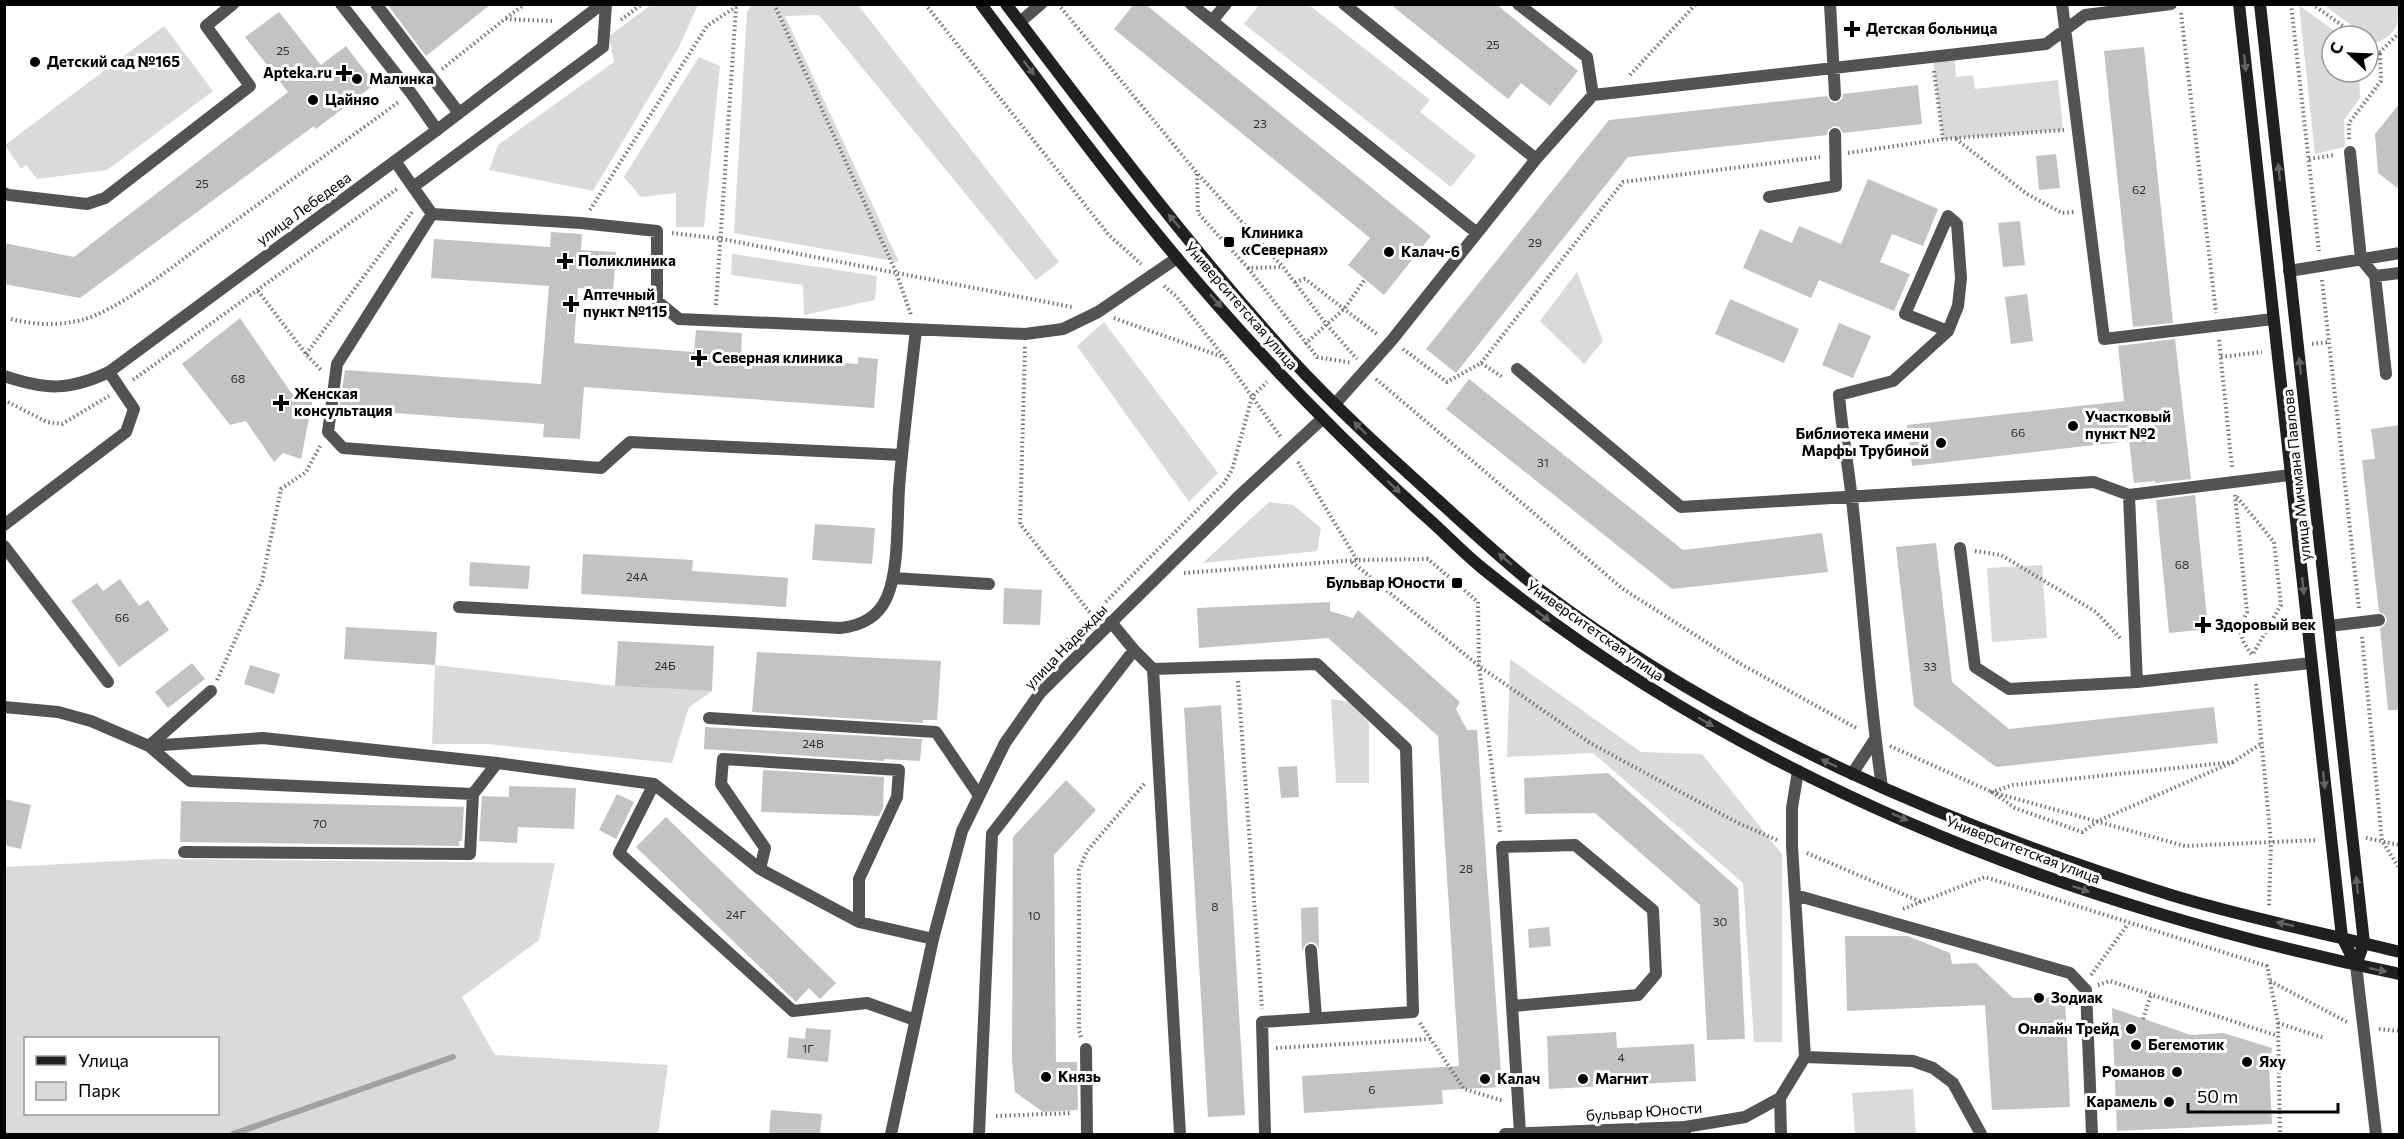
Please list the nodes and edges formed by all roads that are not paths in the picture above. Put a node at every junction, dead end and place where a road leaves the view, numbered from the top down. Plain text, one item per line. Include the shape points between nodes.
1 (233, 4) edge
2 (340, 4) edge
3 (376, 4) edge
4 (604, 4) edge
5 (981, 4) edge
6 (1006, 4) edge
7 (1041, 4) edge
8 (1191, 4) edge
9 (1226, 4) edge
10 (1344, 4) edge
11 (1518, 4) edge
12 (1830, 4) edge
13 (2062, 4) edge
14 (2239, 4) edge
15 (2260, 4) edge
16 (2176, 6) edge
17 (1212, 21) junction
18 (1020, 22) junction
19 (2064, 30) junction
20 (1004, 35) junction
21 (1835, 68) junction
22 (1593, 95) junction
23 (1835, 95) dead end
24 (459, 113) junction
25 (437, 130) junction
26 (1835, 134) dead end
27 (2350, 152) road end
28 (1536, 159) junction
29 (395, 161) junction
30 (411, 184) junction
31 (4, 193) edge
32 (1769, 197) dead end
33 (432, 214) junction
34 (1477, 233) junction
35 (2400, 253) edge
36 (1177, 258) junction
37 (2361, 259) junction
38 (2289, 271) junction
39 (2400, 273) edge
40 (2268, 274) junction
41 (2374, 276) junction
42 (2273, 319) junction
43 (916, 330) junction
44 (1948, 331) junction
45 (1517, 369) road end
46 (109, 372) junction
47 (2386, 374) dead end
48 (4, 376) edge
49 (1335, 404) junction
50 (1322, 418) junction
51 (902, 455) junction
52 (2312, 471) junction
53 (2290, 475) junction
54 (2129, 495) junction
55 (1852, 498) junction
56 (4, 525) edge
57 (4, 546) edge
58 (1960, 549) road end
59 (893, 578) junction
60 (989, 584) dead end
61 (459, 607) dead end
62 (2379, 620) dead end
63 (1108, 626) junction
64 (2329, 626) junction
65 (1134, 650) junction
66 (2332, 660) junction
67 (2311, 663) junction
68 (1153, 669) junction
69 (108, 682) dead end
70 (2137, 682) junction
71 (211, 691) road end
72 (4, 707) edge
73 (709, 718) dead end
74 (1871, 736) junction
75 (149, 746) junction
76 (1807, 752) junction
77 (497, 763) junction
78 (1798, 771) junction
79 (1852, 774) junction
80 (654, 784) junction
81 (1882, 787) junction
82 (1844, 792) junction
83 (472, 794) junction
84 (978, 794) junction
85 (1874, 806) junction
86 (184, 852) dead end
87 (760, 869) junction
88 (1795, 895) junction
89 (859, 922) junction
90 (2342, 938) junction
91 (933, 939) junction
92 (2364, 943) junction
93 (1311, 950) dead end
94 (2400, 952) edge
95 (2356, 965) junction
96 (2400, 974) edge
97 (1513, 1006) junction
98 (1316, 1018) junction
99 (915, 1020) junction
100 (1086, 1049) road end
101 (1805, 1057) junction
102 (1780, 1098) junction
103 (1685, 1131) edge
104 (1520, 1133) edge
105 (891, 1134) edge
106 (979, 1134) edge
107 (1087, 1134) edge
108 (1180, 1134) edge
109 (1265, 1134) edge
110 (1505, 1134) edge
111 (1781, 1134) edge
112 (1981, 1134) edge
113 (2092, 1134) edge
114 (2376, 1134) edge

1 - 31 street via 206,27 250,86 105,198 87,204
2 - 25 street
3 - 24 street
4 - 24 street, улица Лебедева
4 - 30 street via 603,47
5 - 20 main road, Университетская улица
6 - 18 main road, Университетская улица
7 - 18 street
8 - 17 street
9 - 17 street
10 - 28 street
11 - 22 street via 1587,57
12 - 21 street
13 - 19 street
14 -> 40 main road, улица Мичмана Павлова
38 -> 15 main road, улица Мичмана Павлова
16 - 19 street via 2085,15
17 - 34 street
18 - 20 main road
49 -> 18 main road, Университетская улица via 1179,228
19 - 21 street via 2046,44
19 - 42 street via 2104,339
20 -> 36 main road, Университетская улица
21 - 22 street
21 - 23 street
22 - 28 street
24 - 25 street, улица Лебедева
25 - 29 street, улица Лебедева
26 - 32 street via 1836,186
27 - 37 street
28 - 34 street
29 - 30 street
29 - 46 street, улица Лебедева
30 - 33 street
33 - 43 street via 657,231 657,301 679,319
33 - 51 street via 337,364 328,432 343,448 600,468 630,442
34 - 49 street via 1396,344
35 - 37 street
36 - 43 street via 1098,312 1063,329 1025,334
36 -> 50 main road, Университетская улица
37 - 38 street
37 - 41 street
38 - 40 main road
52 -> 38 main road, улица Мичмана Павлова
39 - 41 street
40 - 42 main road, улица Мичмана Павлова
41 - 47 street
42 - 53 main road, улица Мичмана Павлова
43 - 51 street
44 - 44 street via 1959,306 1961,278 1957,224 1948,216 1905,314
44 - 55 street via 1893,381 1839,395
45 - 55 street via 1681,507
46 - 48 street, улица Лебедева via 67,387 45,387
46 - 56 street via 134,409 126,432
49 - 50 main road
76 -> 49 main road, Университетская улица via 1684,686 1535,585
50 - 63 street, улица Надежды
50 -> 78 main road, Университетская улица via 1477,564 1550,621 1635,680 1727,735
51 - 59 street
52 - 53 main road
52 - 64 main road, улица Мичмана Павлова
53 - 54 street
53 -> 67 main road, улица Мичмана Павлова
54 - 55 street via 2094,482
54 - 70 street
55 - 74 street
57 - 69 street
58 - 70 street via 1975,667 2009,689
59 - 60 street
59 - 61 street via 886,599 874,615 858,626 840,628
62 - 64 street
63 - 65 street
63 - 84 street, улица Надежды via 1040,693 1005,742
64 - 66 main road, улица Мичмана Павлова
65 - 68 street
65 - 106 street via 992,834
66 - 67 main road
92 -> 66 main road, улица Мичмана Павлова
67 - 70 street
67 -> 90 main road, улица Мичмана Павлова
68 - 98 street via 1317,664 1406,748 1413,1012
68 - 108 street
71 - 75 street
72 - 75 street via 58,712 91,720
73 - 84 street via 936,732
74 - 79 street
74 - 81 street
75 - 77 street via 263,738
75 - 83 street via 190,781
76 - 78 main road
79 -> 76 main road, Университетская улица
77 - 80 street
77 - 83 street
78 - 82 main road, Университетская улица
78 - 88 street via 1792,808
79 - 81 main road, Университетская улица
79 - 82 main road
80 - 87 street
80 - 99 street via 619,853 793,1011 867,1003
81 - 85 main road
90 -> 81 main road, Университетская улица via 2174,896 2053,855
82 - 85 main road, Университетская улица
83 - 86 street via 470,854
84 - 91 street, улица Надежды via 962,831
85 -> 95 main road, Университетская улица via 2045,877 2121,903 2237,937
87 - 89 street
87 - 89 street via 765,848 721,784 723,759 899,770 897,797 859,879
88 - 101 street
88 - 113 street via 2070,973 2086,990
89 - 91 street
90 - 92 main road, Университетская улица
90 - 95 main road
91 - 99 street, улица Надежды
92 - 94 main road
92 - 95 main road
93 - 98 street
95 -> 96 main road, Университетская улица
95 - 114 street
97 - 97 street via 1502,847 1575,845 1653,910 1656,974 1638,995
97 - 104 street
98 - 109 street via 1262,1022
99 - 105 street, улица Надежды
100 - 107 street
101 - 102 street
101 - 112 street via 1913,1061 1933,1068 1953,1083
102 - 103 street, бульвар Юности via 1745,1117
102 - 111 street
103 - 104 street, бульвар Юности
104 - 110 street, бульвар Юности

